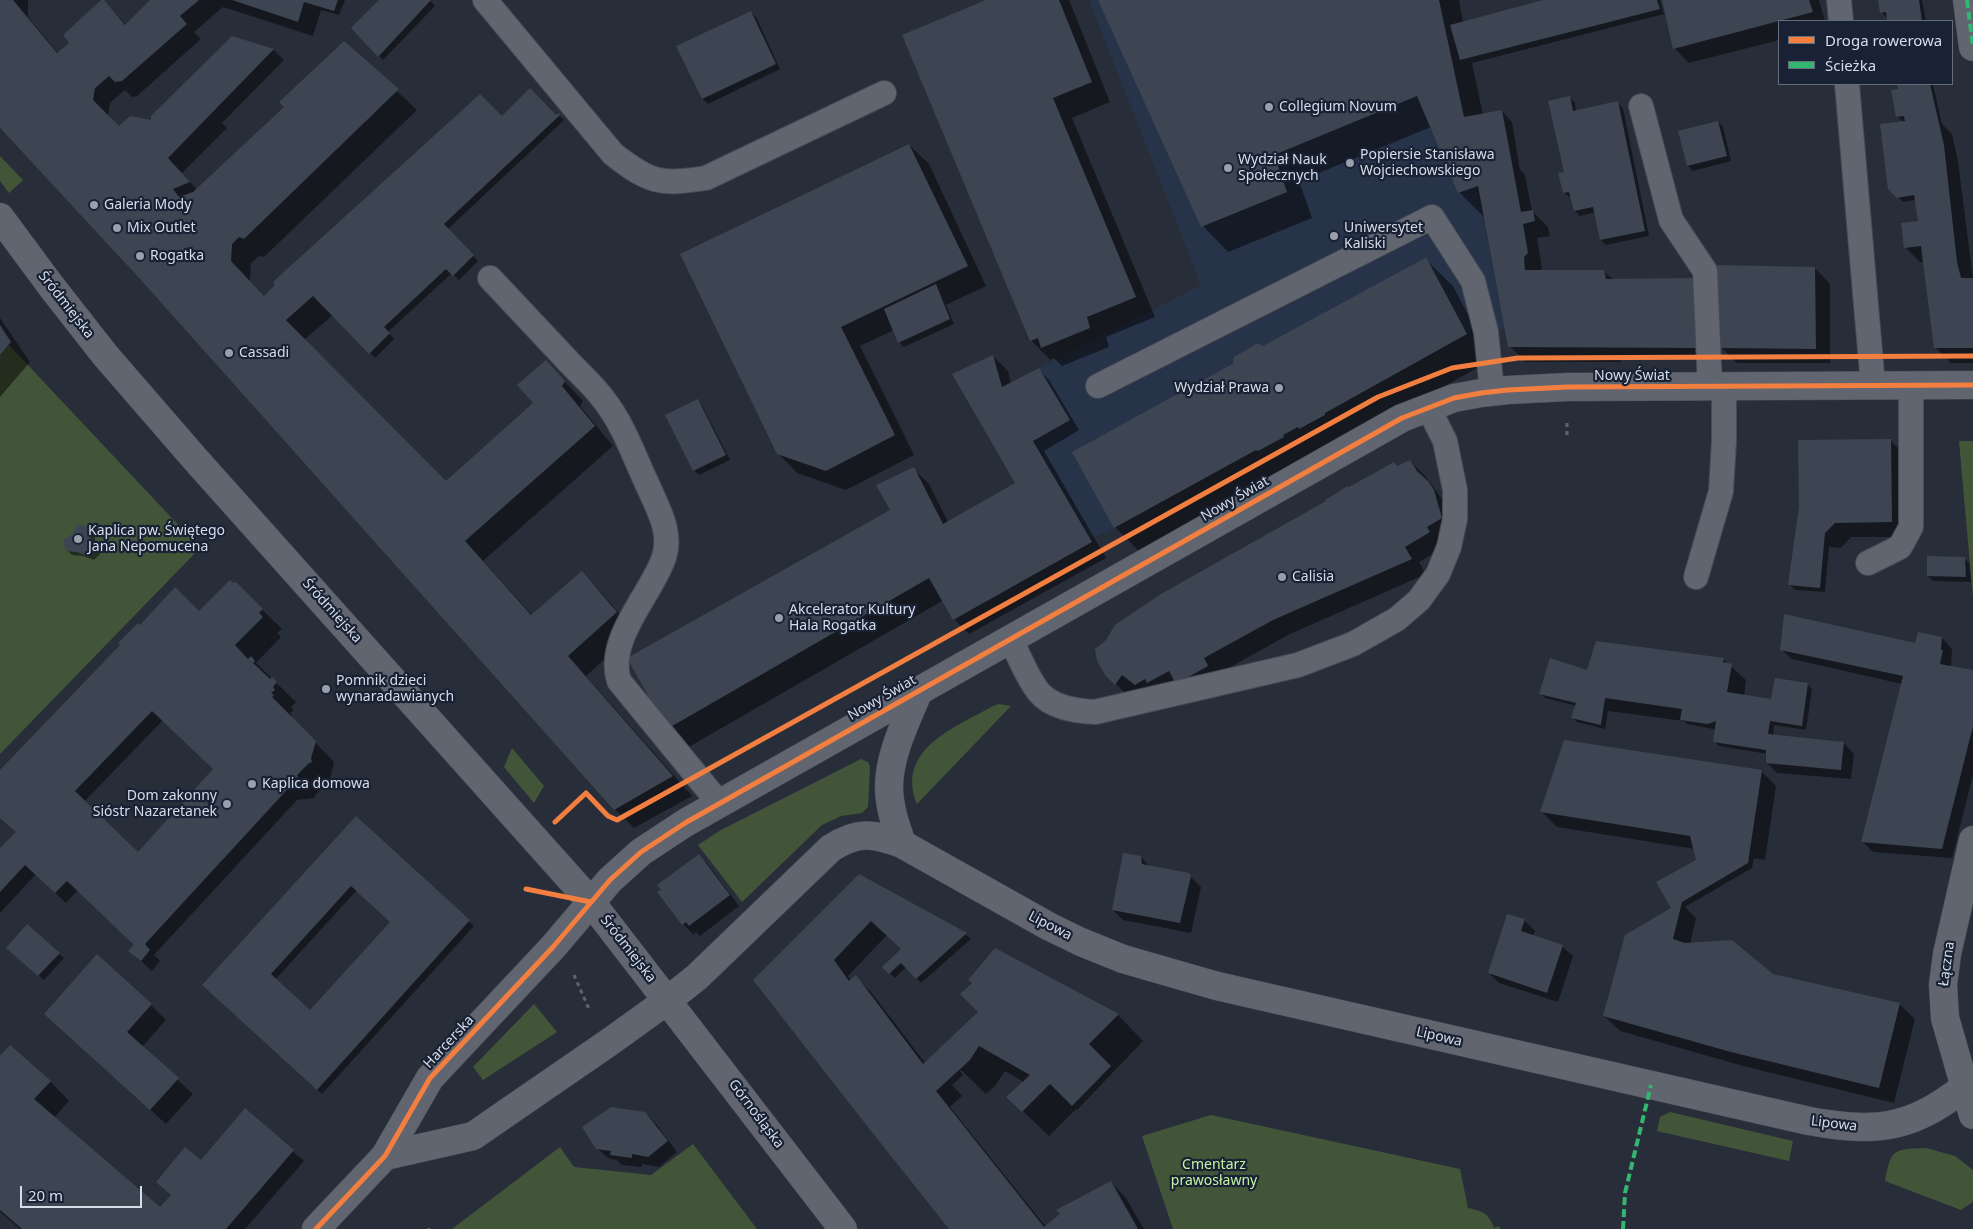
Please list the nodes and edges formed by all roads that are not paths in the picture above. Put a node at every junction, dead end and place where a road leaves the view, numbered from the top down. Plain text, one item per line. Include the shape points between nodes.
1 (484, 0) edge
2 (1839, 0) edge
3 (1967, 0) edge
4 (1841, 20) edge
5 (1973, 47) edge
6 (1847, 85) edge
7 (884, 94) dead end
8 (1641, 106) dead end
9 (0, 218) edge
10 (490, 278) dead end
11 (1973, 385) edge
12 (1098, 386) dead end
13 (1873, 386) junction
14 (1911, 386) junction
15 (1717, 387) junction
16 (1492, 391) junction
17 (1428, 407) junction
18 (1868, 562) dead end
19 (1696, 577) dead end
20 (1010, 639) junction
21 (919, 690) junction
22 (719, 803) junction
23 (1973, 840) edge
24 (902, 844) junction
25 (591, 902) junction
26 (668, 1000) junction
27 (1968, 1084) edge
28 (1973, 1115) edge
29 (385, 1156) junction
30 (316, 1229) edge
31 (843, 1229) edge

1 - 7 lane via 613,154 637,173 656,180 678,182 706,178
2 - 4 lane
3 - 5 street
6 - 13 lane
8 - 15 lane via 1671,220 1705,271 1710,357
9 - 25 street, Śródmiejska via 99,347 170,430
10 - 22 lane via 605,400 620,424 660,514 668,536 664,557 626,629 618,650 616,669 620,681
11 - 14 street, Nowy Świat
12 - 16 lane via 1432,217 1473,282 1486,332
13 - 14 street, Nowy Świat
13 - 15 street, Nowy Świat
14 - 18 lane via 1911,527 1900,547
15 - 16 street, Nowy Świat via 1568,387
15 - 19 lane via 1724,441 1721,491
16 - 17 street, Nowy Świat
17 - 20 street, Nowy Świat via 1402,418
17 - 20 lane via 1445,441 1455,490 1455,519 1449,547 1438,574 1419,600 1397,619 1353,644 1298,665 1095,712 1074,711 1055,704 1038,692
20 - 21 street, Nowy Świat
21 - 22 street, Nowy Świat
21 - 24 street via 898,743 889,787 891,812
22 - 25 street, Nowy Świat via 641,852
23 - 27 street, Łączna via 1942,985 1945,1018
24 - 26 street via 879,836 857,835 831,848 716,960
24 - 27 street, Lipowa via 1050,927 1123,959 1217,986 1840,1127 1875,1128 1906,1121 1933,1109
25 - 26 street, Śródmiejska
25 - 29 street, Harcerska via 430,1078
26 - 29 street via 473,1136
26 - 31 street, Górnośląska
27 - 28 street
29 - 30 street, Harcerska

